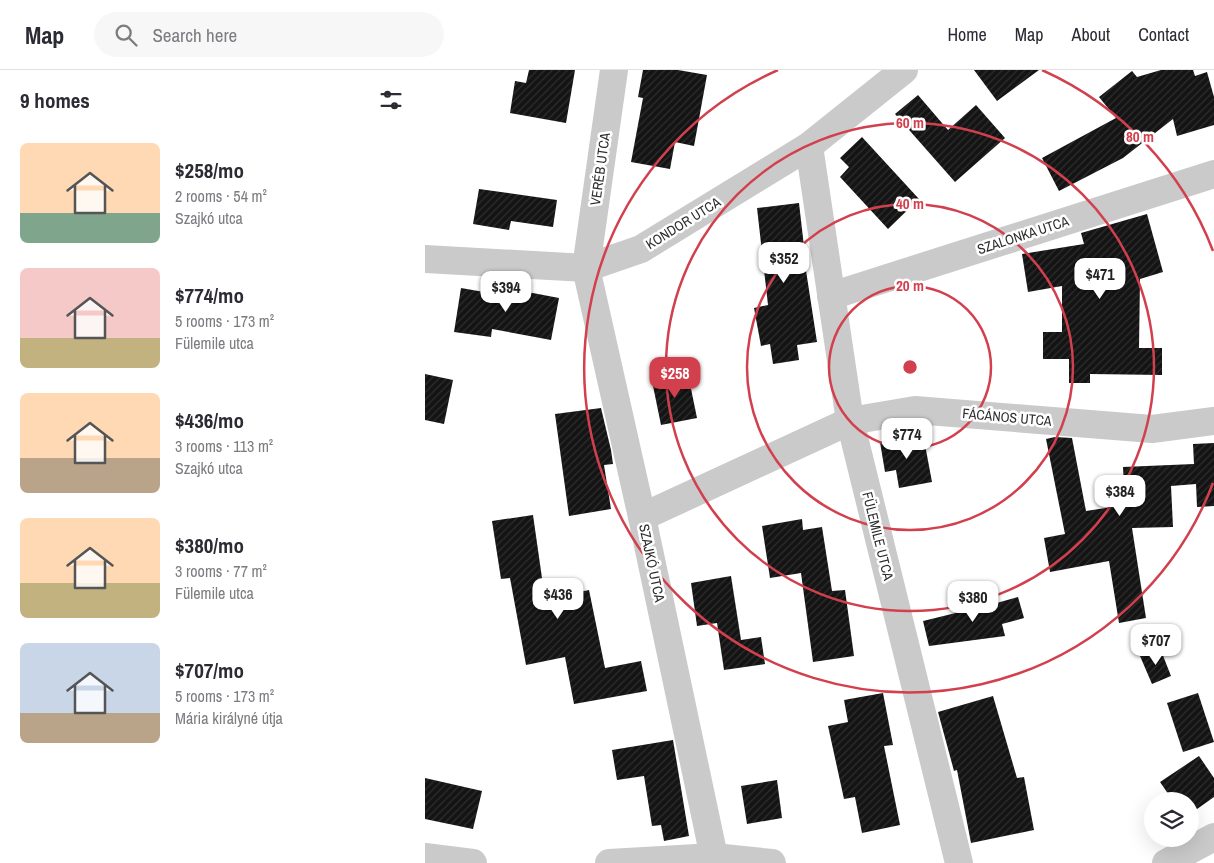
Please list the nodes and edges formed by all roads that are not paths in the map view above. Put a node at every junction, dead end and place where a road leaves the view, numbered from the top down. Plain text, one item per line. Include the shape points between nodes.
1 (614, 70) edge
2 (904, 70) edge
3 (809, 146) junction
4 (1214, 174) edge
5 (425, 259) edge
6 (586, 268) junction
7 (831, 296) junction
8 (850, 421) junction
9 (1214, 421) edge
10 (642, 517) junction
11 (1214, 837) edge
12 (425, 857) edge
13 (714, 857) junction
14 (473, 863) edge
15 (609, 863) edge
16 (772, 863) edge
17 (959, 863) edge
18 (1166, 863) edge

1 - 6 street, VERÉB UTCA
2 - 3 street, KONDOR UTCA
3 - 6 street, KONDOR UTCA via 641,249
3 - 7 street, FÜLEMILE UTCA
4 - 7 street, SZALONKA UTCA
5 - 6 street, KONDOR UTCA
6 - 10 street, SZAJKÓ UTCA
7 - 8 street, FÜLEMILE UTCA
8 - 9 street, FÁCÁNOS UTCA via 915,410 1152,430
8 - 10 street, FÁCÁNOS UTCA
8 - 17 street, FÜLEMILE UTCA
10 - 13 street, SZAJKÓ UTCA
11 - 18 street
12 - 14 street
13 - 15 street
13 - 16 street

